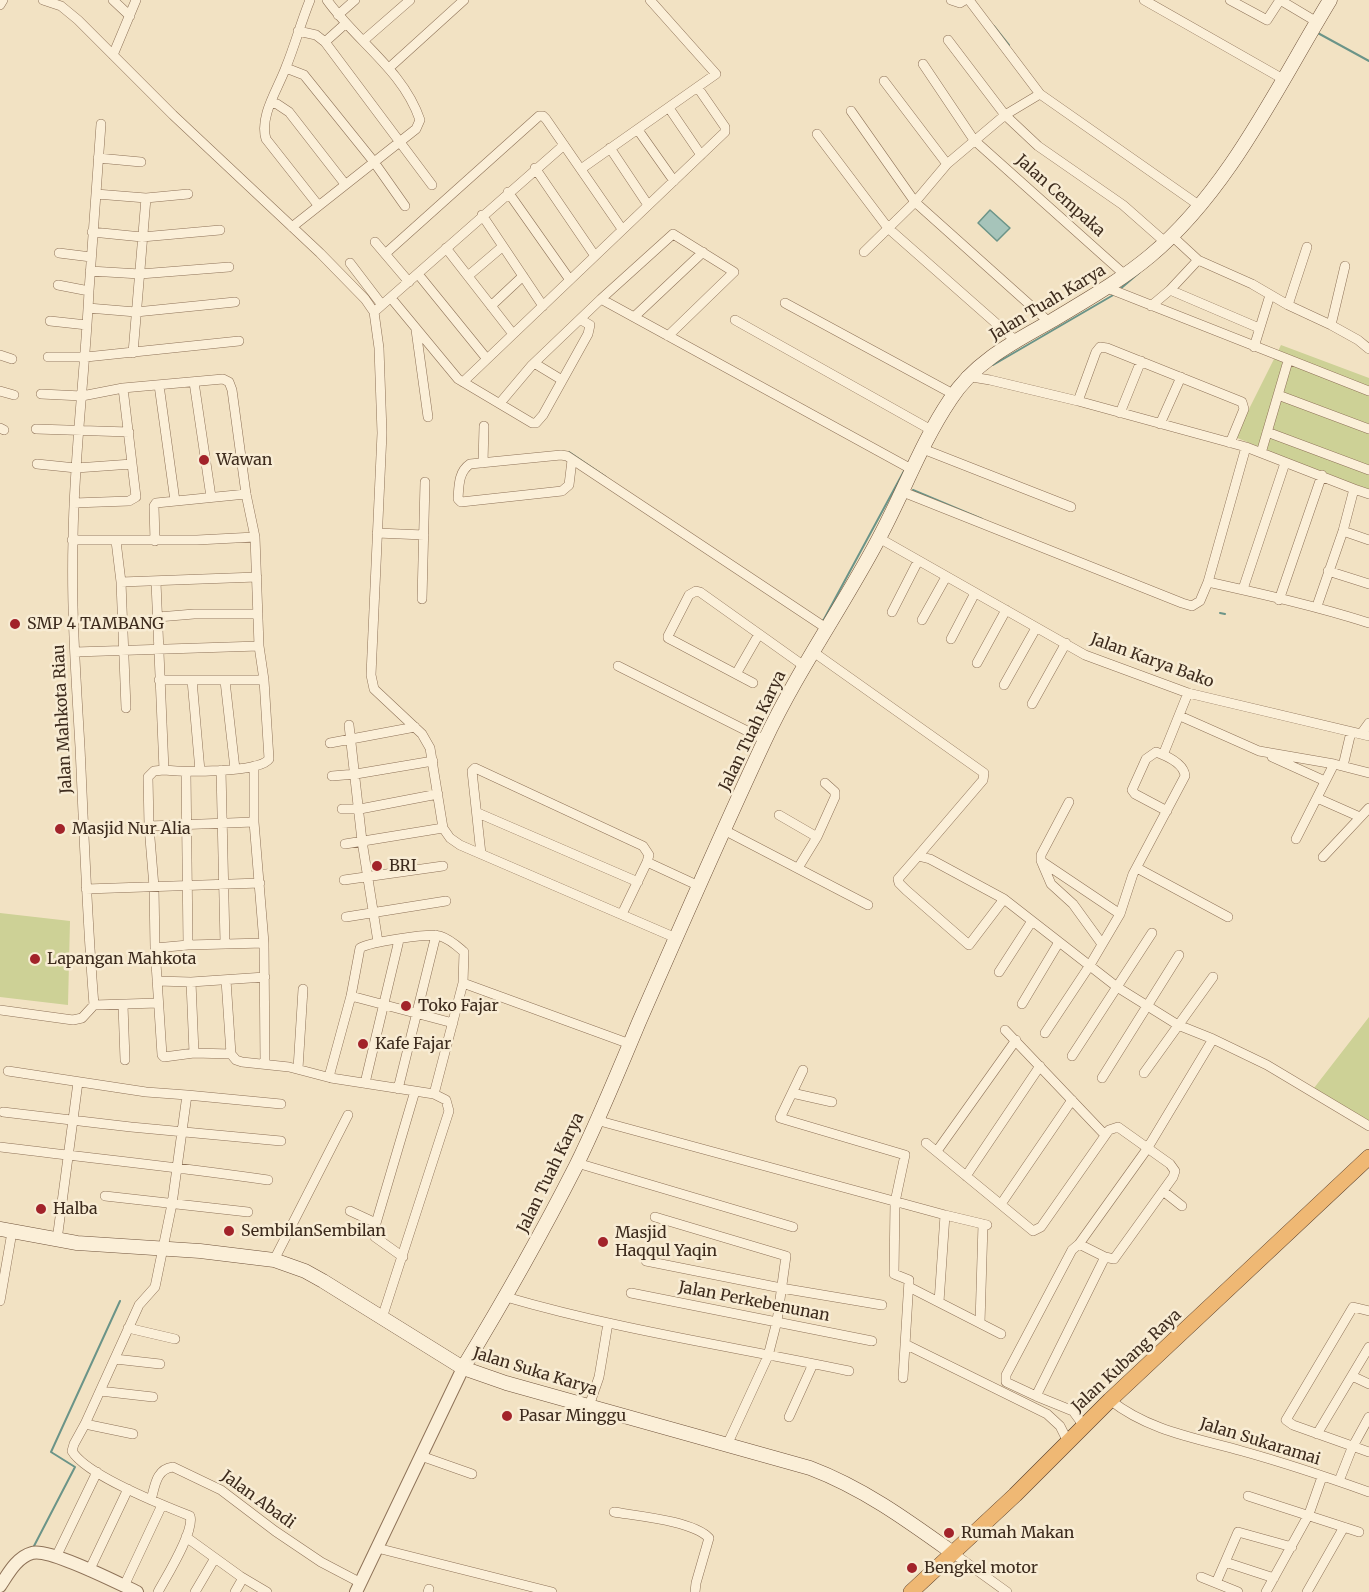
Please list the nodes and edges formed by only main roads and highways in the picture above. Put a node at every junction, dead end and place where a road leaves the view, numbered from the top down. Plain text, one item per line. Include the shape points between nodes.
1 (1330, 0) edge
2 (1369, 1156) edge
3 (6, 1230) edge
4 (463, 1368) junction
5 (953, 1552) junction
6 (911, 1592) edge

1 - 4 main road, Jalan Tuah Karya via 1225,176 1169,239 1125,275 1015,340 966,376 953,394 879,538 765,740 577,1163 507,1297
2 - 5 highway, Jalan Kubang Raya
3 - 4 main road, Jalan Suka Karya via 57,1240 274,1260 323,1281
4 - 5 main road, Jalan Suka Karya via 810,1468 839,1479
5 - 6 highway, Jalan Kubang Raya

